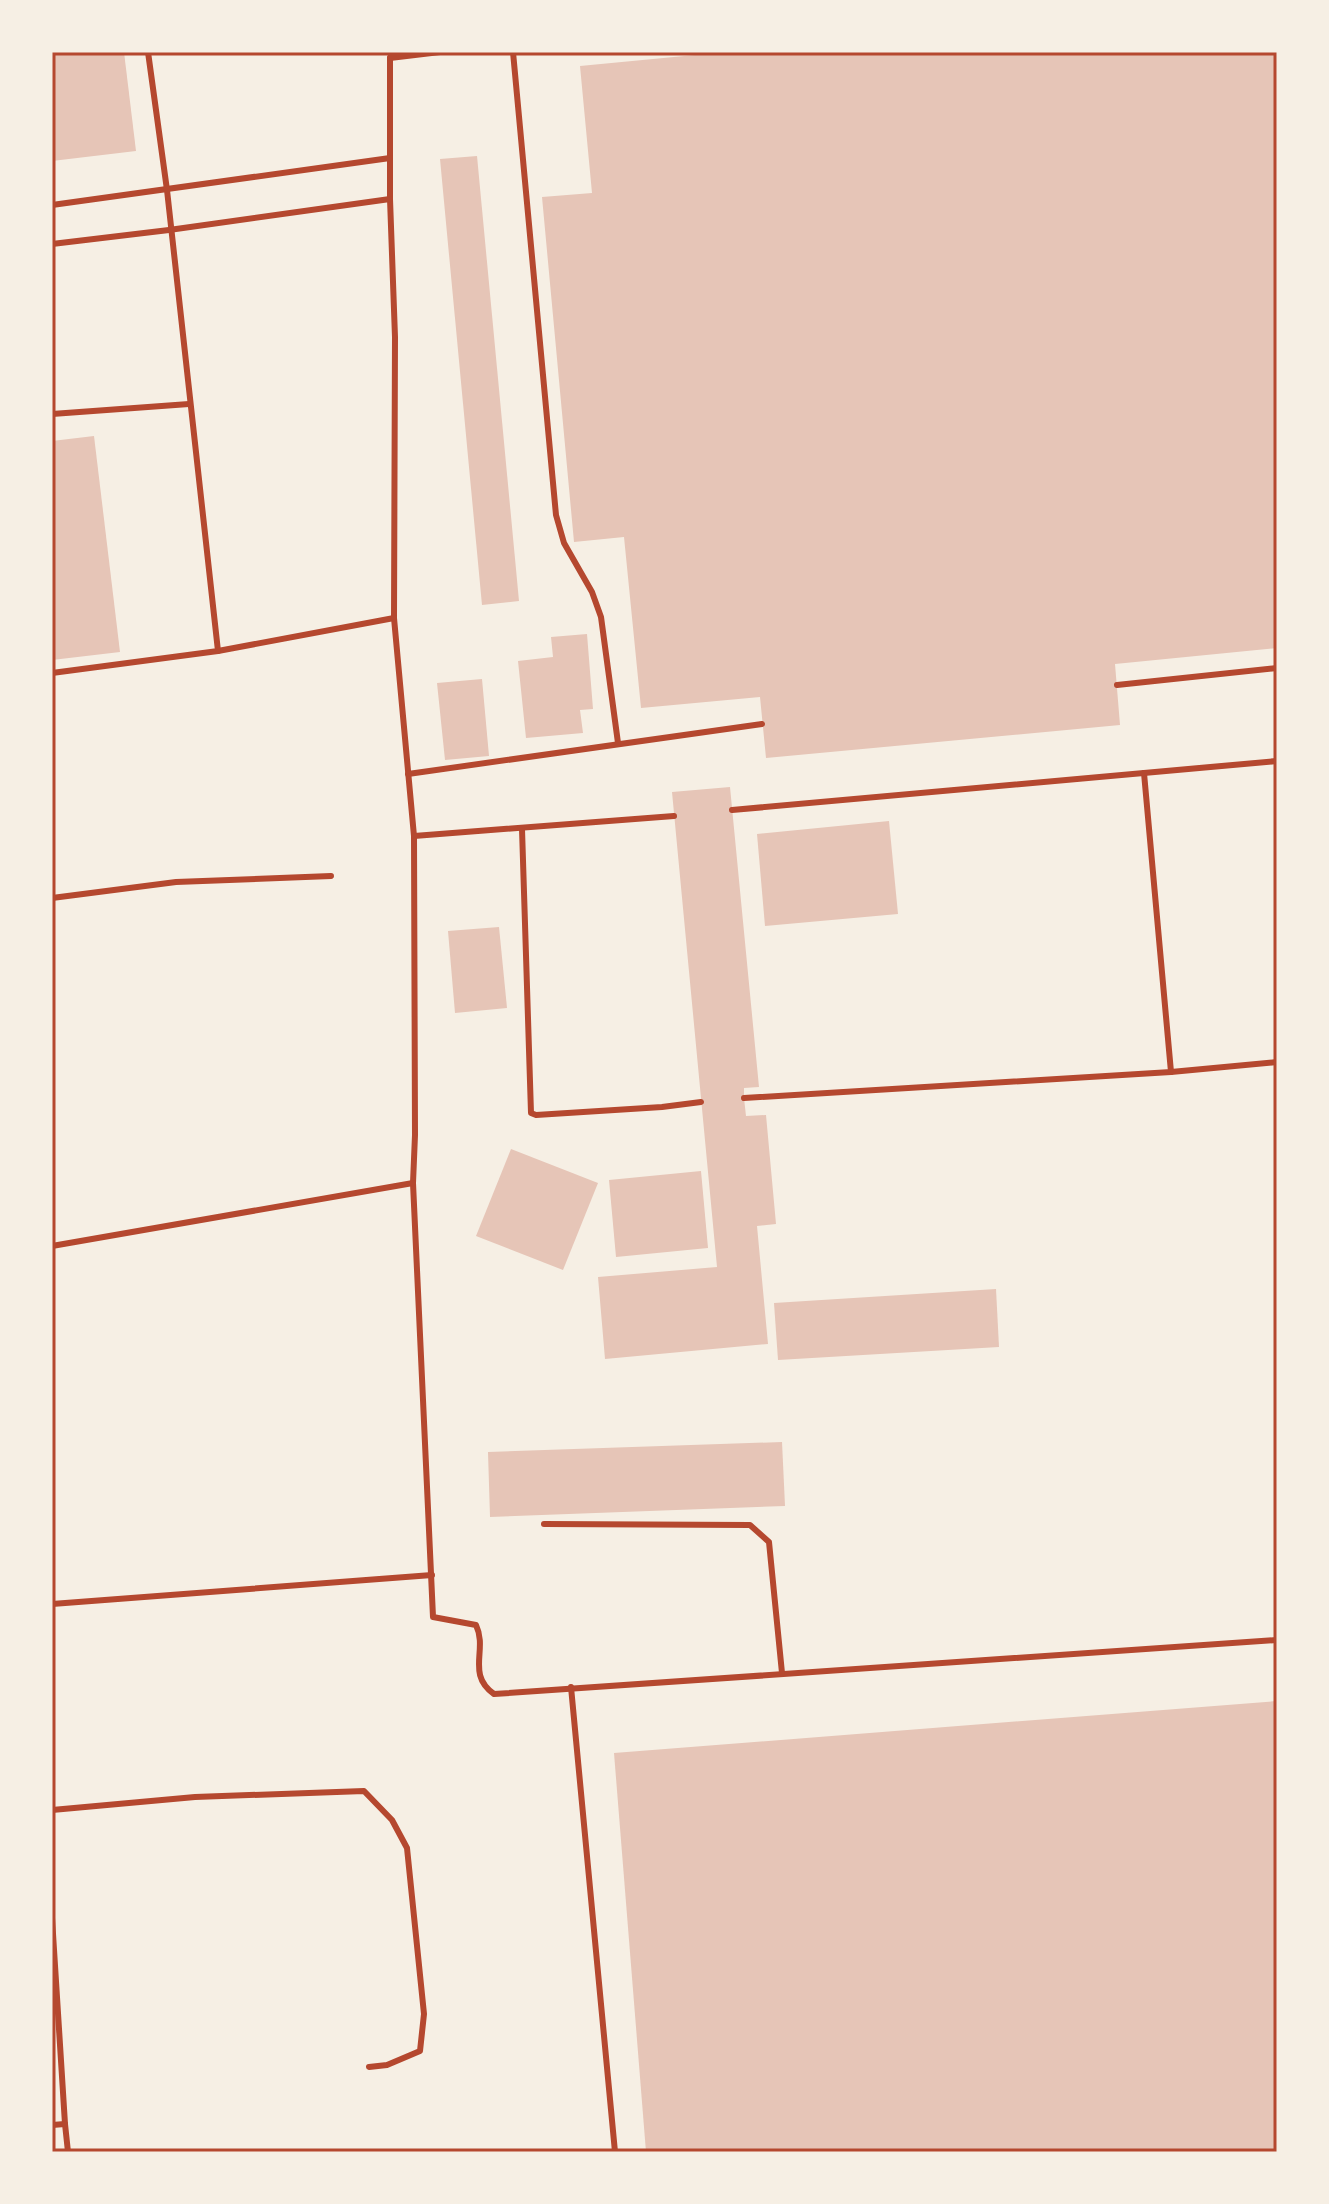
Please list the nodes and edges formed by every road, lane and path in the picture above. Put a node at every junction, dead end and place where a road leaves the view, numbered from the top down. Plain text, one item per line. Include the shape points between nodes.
1 (148, 52) edge
2 (440, 52) edge
3 (513, 52) edge
4 (391, 55) edge
5 (390, 158) junction
6 (167, 190) junction
7 (390, 199) junction
8 (52, 205) edge
9 (169, 230) junction
10 (52, 244) edge
11 (189, 404) junction
12 (52, 414) edge
13 (394, 618) junction
14 (218, 651) junction
15 (1277, 668) edge
16 (52, 673) edge
17 (1117, 685) dead end
18 (762, 724) dead end
19 (618, 743) junction
20 (1277, 761) edge
21 (1144, 773) junction
22 (408, 774) junction
23 (732, 810) dead end
24 (674, 816) dead end
25 (522, 829) junction
26 (414, 836) junction
27 (331, 876) dead end
28 (52, 898) edge
29 (1277, 1062) edge
30 (1171, 1072) junction
31 (744, 1098) dead end
32 (701, 1102) dead end
33 (413, 1183) junction
34 (52, 1246) edge
35 (544, 1524) dead end
36 (432, 1575) junction
37 (52, 1604) edge
38 (1277, 1640) edge
39 (782, 1673) junction
40 (571, 1687) junction
41 (52, 1810) edge
42 (52, 1918) edge
43 (369, 2067) dead end
44 (65, 2124) junction
45 (52, 2125) edge
46 (68, 2152) edge
47 (615, 2152) edge

1 - 6 lane
2 - 4 lane
3 - 19 lane via 556,515 601,617
4 - 5 lane
5 - 6 lane
5 - 7 lane
6 - 8 lane
6 - 9 lane
7 - 9 lane
7 - 13 lane
9 - 10 lane
9 - 11 lane
11 - 12 lane
11 - 14 lane
13 - 14 lane
13 - 22 lane
14 - 16 lane
15 - 17 lane
18 - 19 lane
19 - 22 lane
20 - 21 lane
21 - 23 lane
21 - 30 lane
22 - 26 lane
24 - 25 lane
25 - 26 lane
25 - 32 lane via 531,1113
26 - 33 lane
27 - 28 lane via 176,882
29 - 30 lane
30 - 31 lane
33 - 34 lane
33 - 36 lane
35 - 39 lane via 750,1525 769,1542
36 - 37 lane
36 - 40 lane via 433,1617 476,1625 480,1633 478,1675 484,1687 494,1694
38 - 39 lane
39 - 40 lane
40 - 47 lane
41 - 43 lane via 195,1797 364,1791 392,1820 407,1848 424,2014 420,2051
42 - 44 lane
44 - 45 lane
44 - 46 lane

